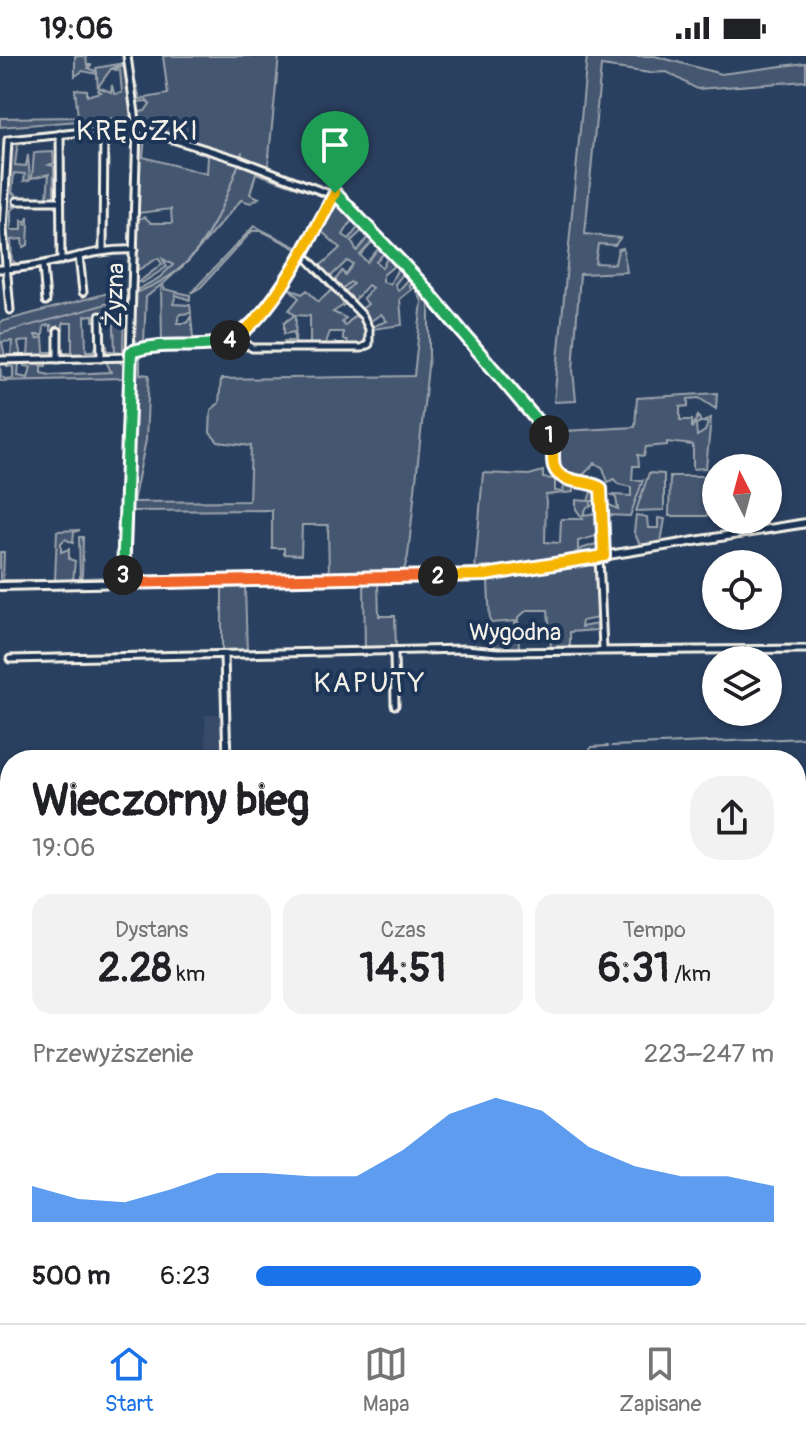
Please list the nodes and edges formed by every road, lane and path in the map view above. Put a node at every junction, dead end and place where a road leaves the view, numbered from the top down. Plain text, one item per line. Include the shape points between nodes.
1 (127, 56) edge
2 (137, 128) junction
3 (63, 134) junction
4 (335, 193) junction
5 (17, 201) dead end
6 (60, 201) junction
7 (2, 228) edge
8 (103, 249) junction
9 (134, 250) junction
10 (303, 254) junction
11 (79, 256) junction
12 (61, 261) junction
13 (43, 266) junction
14 (3, 269) edge
15 (83, 292) dead end
16 (7, 300) junction
17 (0, 301) edge
18 (46, 301) dead end
19 (10, 310) dead end
20 (100, 316) dead end
21 (58, 331) dead end
22 (236, 337) junction
23 (131, 355) junction
24 (101, 358) junction
25 (58, 359) junction
26 (0, 360) edge
27 (806, 523) edge
28 (601, 556) junction
29 (123, 583) junction
30 (0, 586) edge
31 (603, 649) junction
32 (806, 649) edge
33 (394, 652) junction
34 (224, 656) junction
35 (10, 659) dead end
36 (395, 705) dead end
37 (227, 750) edge

1 - 2 street, Żyzna
2 - 4 street
2 - 9 street, Żyzna
3 - 6 street
3 - 7 street via 8,140
3 - 8 street via 99,129 105,133
4 - 10 street
4 - 28 street via 420,282 553,439 552,465 557,473 601,488
5 - 6 street
6 - 12 street
7 - 14 street
8 - 9 street
8 - 11 street
9 - 23 street, Żyzna
10 - 22 street
10 - 22 street via 363,316 369,344 252,348
11 - 12 street
11 - 15 street
12 - 13 street
13 - 14 street
13 - 18 street
14 - 16 street
16 - 17 street
16 - 19 street
20 - 24 street
21 - 25 street
22 - 23 street via 209,346 149,346
23 - 24 street
23 - 29 street, Żyzna
24 - 25 street
25 - 26 street
27 - 28 street
28 - 29 street via 485,575
28 - 31 street
29 - 30 street
31 - 32 street, Wygodna
31 - 33 street, Wygodna
33 - 34 street, Wygodna
33 - 36 street
34 - 35 street, Wygodna
34 - 37 street

